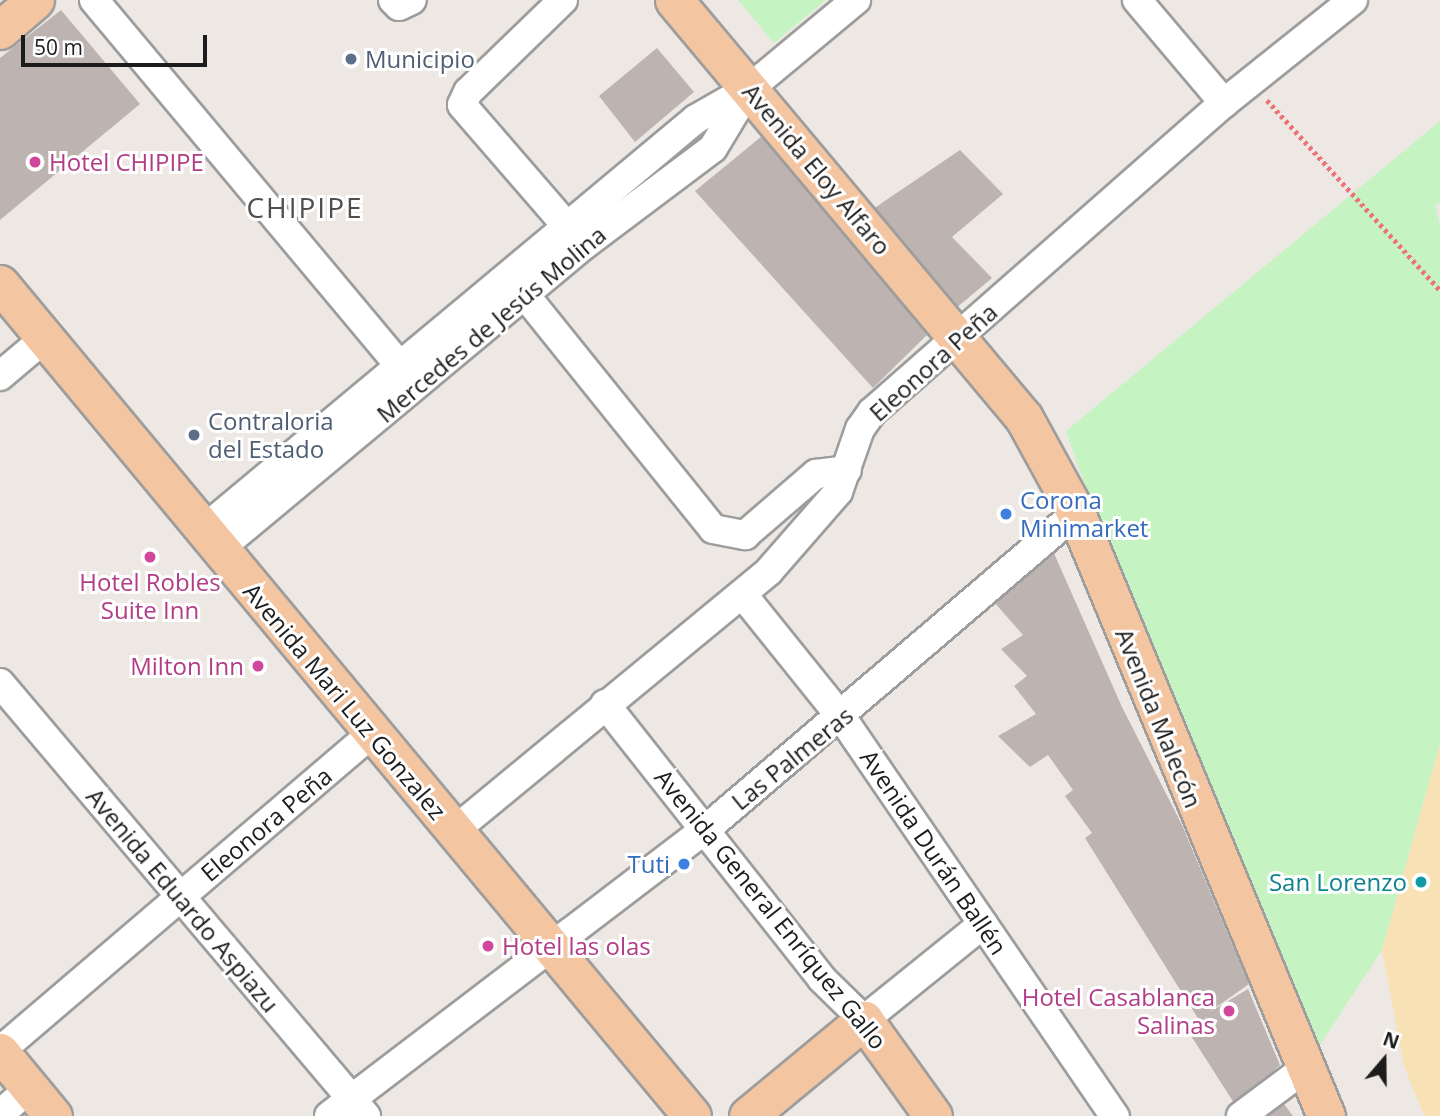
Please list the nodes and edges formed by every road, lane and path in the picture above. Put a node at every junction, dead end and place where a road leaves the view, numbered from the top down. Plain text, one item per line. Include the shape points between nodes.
1 (35, 0) edge
2 (94, 0) edge
3 (393, 0) edge
4 (412, 0) edge
5 (563, 0) edge
6 (674, 0) edge
7 (856, 0) edge
8 (1137, 0) edge
9 (1353, 0) edge
10 (0, 30) edge
11 (1250, 82) junction
12 (750, 88) junction
13 (1224, 103) junction
14 (575, 236) junction
15 (0, 284) edge
16 (1440, 290) edge
17 (525, 295) junction
18 (45, 338) junction
19 (958, 339) junction
20 (0, 376) edge
21 (409, 376) junction
22 (846, 470) junction
23 (1076, 513) junction
24 (211, 540) junction
25 (743, 595) junction
26 (0, 683) edge
27 (605, 705) junction
28 (842, 718) junction
29 (372, 733) junction
30 (705, 830) junction
31 (454, 831) junction
32 (179, 897) junction
33 (983, 924) junction
34 (551, 948) junction
35 (864, 1020) junction
36 (0, 1051) edge
37 (1304, 1069) junction
38 (42, 1102) edge
39 (359, 1108) edge
40 (0, 1115) edge
41 (329, 1116) edge
42 (692, 1116) edge
43 (748, 1116) edge
44 (933, 1116) edge
45 (1115, 1116) edge
46 (1241, 1116) edge
47 (1326, 1116) edge

1 - 10 main road
2 - 21 street
3 - 4 street via 399,6
5 - 14 street via 468,92 462,105
6 - 12 main road, Avenida Eloy Alfaro
7 - 12 street, Mercedes de Jesús Molina
8 - 13 street
9 - 11 street, Eleonora Peña
11 - 13 street, Eleonora Peña
11 - 16 path
12 - 14 street, Mercedes de Jesús Molina via 713,148
12 - 19 main road, Avenida Eloy Alfaro
13 - 19 street, Eleonora Peña
14 - 17 street, Mercedes de Jesús Molina
14 - 21 street, Mercedes de Jesús Molina
15 - 18 main road, Avenida Mari Luz Gonzalez
17 - 21 street, Mercedes de Jesús Molina
17 - 22 street via 713,529 745,536 816,474
18 - 20 street
18 - 24 main road, Avenida Mari Luz Gonzalez
19 - 22 street, Eleonora Peña via 872,412
19 - 23 main road, Avenida Malecón via 1024,418
21 - 24 street, Mercedes de Jesús Molina
22 - 25 street, Eleonora Peña via 838,492
23 - 28 street, Las Palmeras
23 - 37 main road, Avenida Malecón
24 - 29 main road, Avenida Mari Luz Gonzalez
25 - 27 street, Eleonora Peña
25 - 28 street, Avenida Durán Ballén
26 - 32 street, Avenida Eduardo Aspiazu
27 - 30 street, Avenida General Enríquez Gallo
27 - 31 street, Eleonora Peña
28 - 30 street, Las Palmeras
28 - 33 street, Avenida Durán Ballén
29 - 31 main road, Avenida Mari Luz Gonzalez
29 - 32 street, Eleonora Peña
30 - 34 street, Las Palmeras
30 - 35 street, Avenida General Enríquez Gallo via 822,979
31 - 34 main road, Avenida Mari Luz Gonzalez
32 - 36 street, Eleonora Peña
32 - 39 street, Avenida Eduardo Aspiazu
33 - 35 street
33 - 45 street, Avenida Durán Ballén
34 - 39 street, Las Palmeras
34 - 42 main road, Avenida Mari Luz Gonzalez
35 - 43 main road
35 - 44 main road, Avenida General Enríquez Gallo
36 - 38 main road
37 - 46 street
37 - 47 main road, Avenida Malecón
38 - 40 street
39 - 41 street, Las Palmeras

